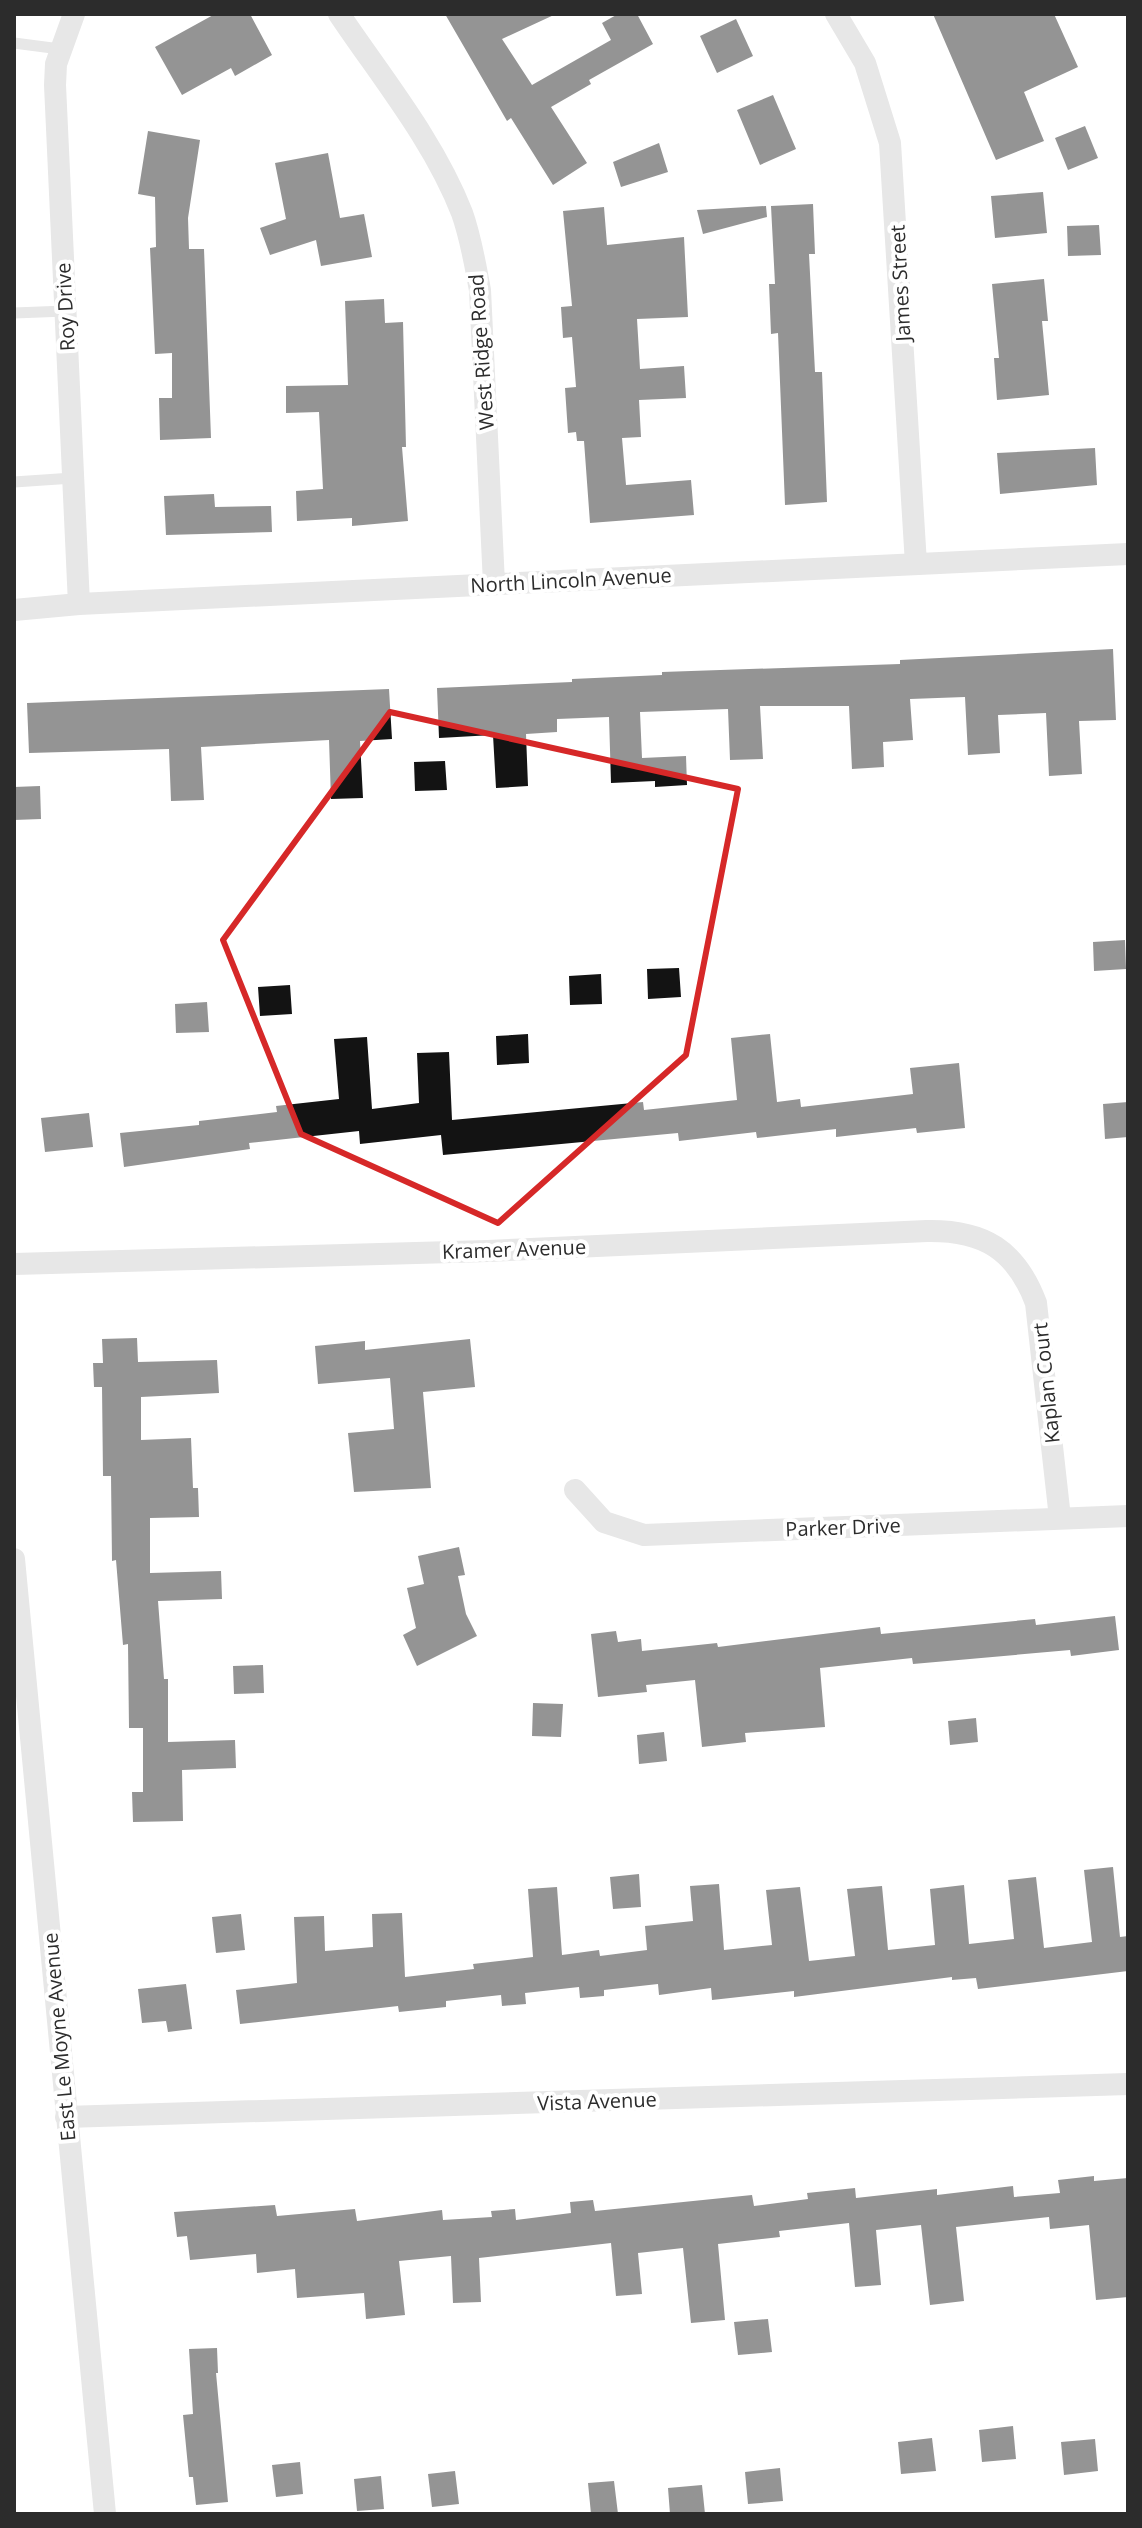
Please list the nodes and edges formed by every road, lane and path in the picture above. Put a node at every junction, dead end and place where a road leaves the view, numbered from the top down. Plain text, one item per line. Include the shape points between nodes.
1 (74, 14) edge
2 (339, 14) edge
3 (836, 14) edge
4 (14, 43) edge
5 (60, 49) junction
6 (66, 311) junction
7 (14, 313) edge
8 (73, 478) junction
9 (14, 482) edge
10 (1128, 554) edge
11 (916, 564) junction
12 (494, 584) junction
13 (79, 604) junction
14 (14, 610) edge
15 (1008, 1255) joint
16 (14, 1264) edge
17 (575, 1490) dead end
18 (1128, 1516) edge
19 (1060, 1518) junction
20 (14, 1559) edge
21 (1128, 2084) edge
22 (66, 2117) junction
23 (105, 2514) edge

1 - 5 street, Roy Drive
2 - 12 street, West Ridge Road via 431,151 471,243 480,290
3 - 11 street, James Street via 865,63 890,143
4 - 5 lane
5 - 6 street, Roy Drive via 55,85
6 - 7 lane
6 - 8 street, Roy Drive
8 - 9 lane
8 - 13 street, Roy Drive
10 - 11 street, North Lincoln Avenue
11 - 12 street, North Lincoln Avenue
12 - 13 street, North Lincoln Avenue
13 - 14 street, North Lincoln Avenue
15 - 16 street, Kramer Avenue via 977,1238 944,1231
15 - 19 street, Kaplan Court via 1026,1277 1042,1333
17 - 19 street, Parker Drive via 604,1522 644,1535
18 - 19 street, Parker Drive
20 - 22 street, East Le Moyne Avenue
21 - 22 street, Vista Avenue
22 - 23 street, East Le Moyne Avenue

